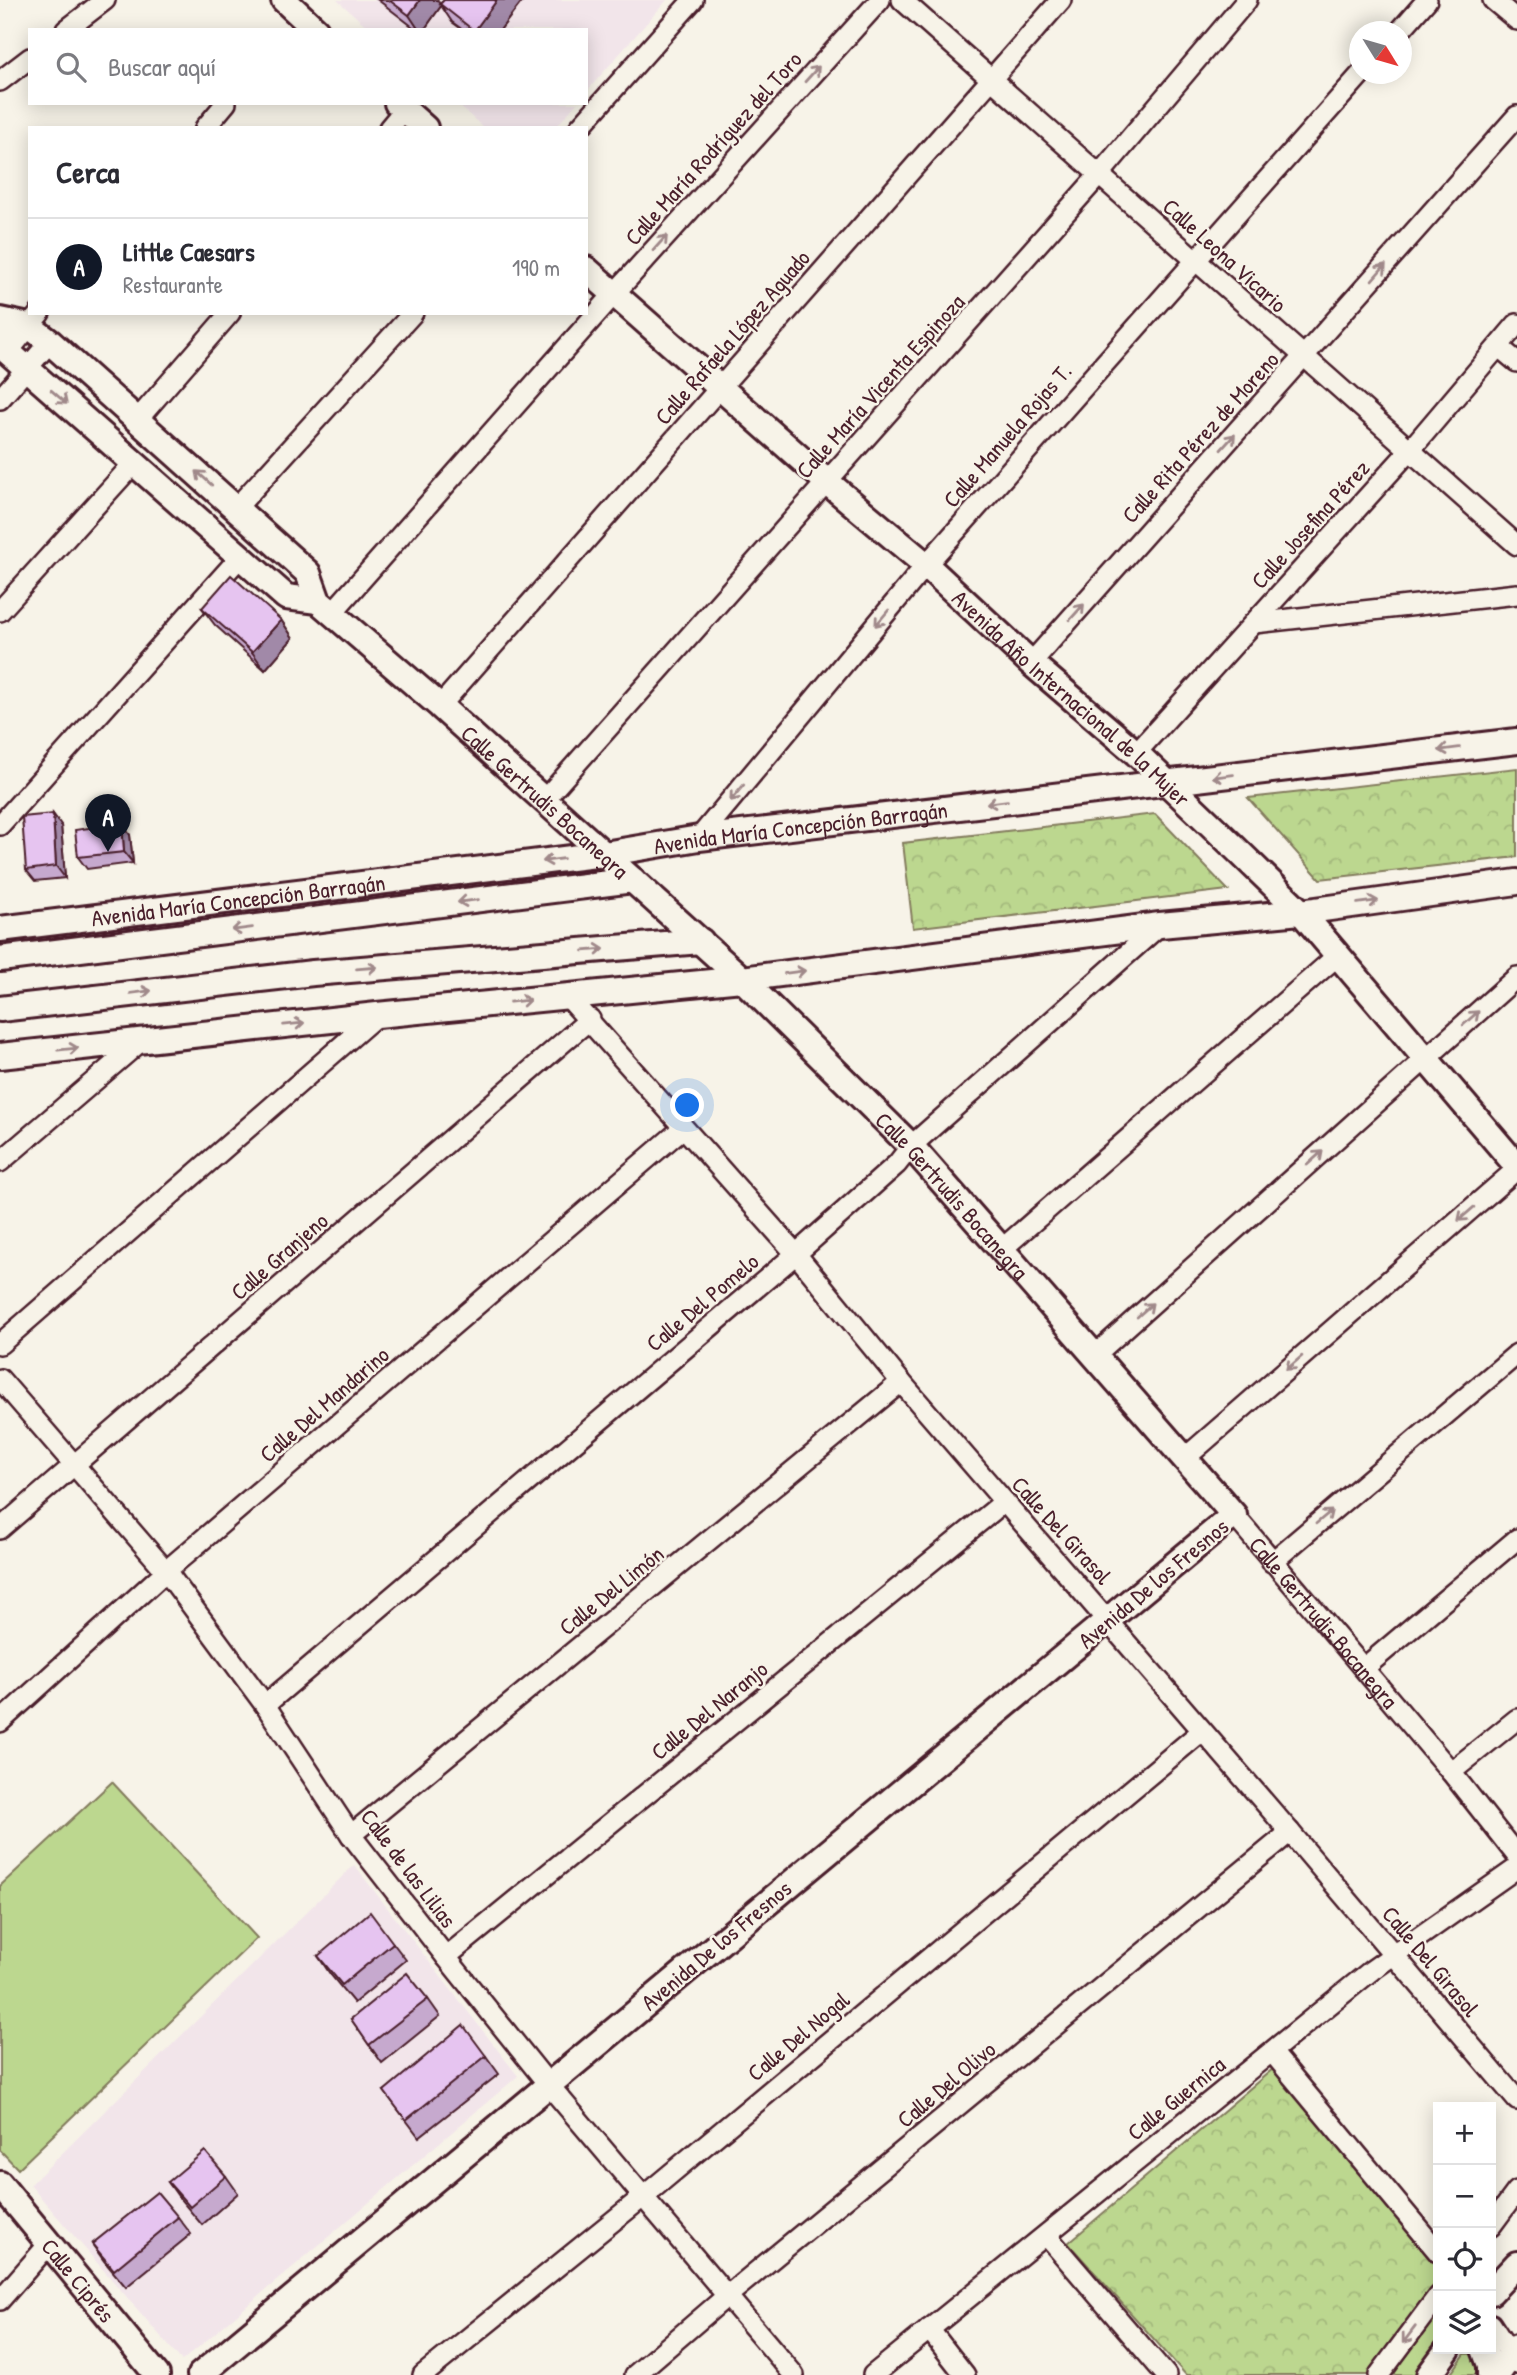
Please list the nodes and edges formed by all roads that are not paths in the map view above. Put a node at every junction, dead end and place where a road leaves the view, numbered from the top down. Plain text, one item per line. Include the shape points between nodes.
1 (104, 0) edge
2 (284, 0) edge
3 (693, 0) edge
4 (880, 0) edge
5 (902, 0) edge
6 (1062, 0) edge
7 (1247, 0) edge
8 (1427, 0) edge
9 (1493, 0) edge
10 (1517, 20) edge
11 (1409, 21) edge
12 (303, 26) edge
13 (69, 28) edge
14 (28, 60) edge
15 (991, 80) junction
16 (0, 81) edge
17 (1352, 84) edge
18 (224, 105) edge
19 (397, 114) edge
20 (1517, 116) edge
21 (207, 126) edge
22 (421, 126) edge
23 (581, 126) edge
24 (1099, 175) junction
25 (1195, 260) junction
26 (588, 271) edge
27 (614, 294) junction
28 (228, 315) edge
29 (410, 315) edge
30 (35, 320) edge
31 (0, 322) edge
32 (1517, 324) edge
33 (50, 342) junction
34 (1499, 346) junction
35 (8, 352) junction
36 (1304, 357) junction
37 (1517, 362) edge
38 (27, 369) junction
39 (720, 388) junction
40 (0, 399) edge
41 (138, 419) junction
42 (1410, 449) junction
43 (134, 463) junction
44 (827, 482) junction
45 (237, 507) junction
46 (1517, 545) edge
47 (240, 557) junction
48 (926, 565) junction
49 (1517, 594) edge
50 (325, 607) junction
51 (0, 611) edge
52 (1254, 623) junction
53 (1031, 663) junction
54 (440, 706) junction
55 (1517, 741) edge
56 (1136, 753) junction
57 (1166, 782) junction
58 (544, 800) junction
59 (0, 825) edge
60 (699, 838) junction
61 (604, 854) junction
62 (633, 880) junction
63 (1517, 882) edge
64 (1301, 912) junction
65 (1160, 925) junction
66 (0, 929) edge
67 (701, 942) junction
68 (1337, 956) junction
69 (0, 960) edge
70 (1517, 976) edge
71 (742, 979) junction
72 (567, 996) junction
73 (0, 1009) edge
74 (377, 1015) junction
75 (590, 1019) junction
76 (141, 1041) junction
77 (0, 1056) edge
78 (1424, 1059) junction
79 (683, 1128) junction
80 (911, 1146) junction
81 (0, 1162) edge
82 (1517, 1168) edge
83 (1002, 1249) junction
84 (796, 1254) junction
85 (0, 1345) edge
86 (1517, 1354) edge
87 (1095, 1355) junction
88 (0, 1379) edge
89 (901, 1382) junction
90 (1184, 1459) junction
91 (76, 1464) junction
92 (1004, 1502) junction
93 (1234, 1515) junction
94 (0, 1529) edge
95 (1517, 1539) edge
96 (1272, 1562) junction
97 (166, 1571) junction
98 (1109, 1620) junction
99 (1364, 1668) junction
100 (265, 1705) junction
101 (1517, 1719) edge
102 (0, 1722) edge
103 (1202, 1731) junction
104 (1451, 1772) junction
105 (1290, 1832) junction
106 (351, 1835) junction
107 (1517, 1856) edge
108 (1517, 1868) edge
109 (1393, 1954) junction
110 (446, 1957) junction
111 (1272, 2052) junction
112 (548, 2084) junction
113 (1517, 2100) edge
114 (0, 2184) edge
115 (1517, 2191) edge
116 (644, 2196) junction
117 (1496, 2219) edge
118 (1047, 2236) junction
119 (49, 2245) junction
120 (1433, 2246) edge
121 (1516, 2269) edge
122 (1492, 2291) edge
123 (727, 2296) junction
124 (0, 2300) edge
125 (1433, 2303) edge
126 (929, 2329) junction
127 (1496, 2330) edge
128 (1444, 2354) edge
129 (1486, 2354) edge
130 (1515, 2355) edge
131 (157, 2375) edge
132 (200, 2375) edge
133 (423, 2375) edge
134 (635, 2375) edge
135 (794, 2375) edge
136 (873, 2375) edge
137 (965, 2375) edge
138 (1166, 2375) edge
139 (1379, 2375) edge
140 (1429, 2375) edge
141 (1490, 2375) edge
142 (1497, 2375) edge

1 - 13 street
2 - 12 street
3 - 23 street
27 -> 4 street, Calle María Rodríguez del Toro
5 - 15 street, Calle Leona Vicario
6 - 15 street, Calle Rafaela López Aguado
7 - 24 street, Calle María Vicenta Espinoza
8 - 11 street
9 - 10 street
14 - 16 street
15 - 24 street, Calle Leona Vicario
15 - 39 street, Calle Rafaela López Aguado
17 - 25 street, Calle Manuela Rojas T.
18 - 21 street
19 - 22 street
36 -> 20 street, Calle Rita Pérez de Moreno
24 - 25 street, Calle Leona Vicario
24 - 44 street, Calle María Vicenta Espinoza
25 - 36 street, Calle Leona Vicario
25 - 48 street, Calle Manuela Rojas T.
26 - 27 street, Avenida Año Internacional de la Mujer
27 - 39 street, Avenida Año Internacional de la Mujer
27 - 50 street, Calle María Rodríguez del Toro
28 - 41 street
29 - 45 street
30 - 31 street, Calle Gertrudis Bocanegra
30 - 33 street, Calle Gertrudis Bocanegra
30 - 35 street
31 - 35 street, Calle Gertrudis Bocanegra
32 - 34 street, Calle Josefina Pérez
33 - 38 street
33 - 41 street, Calle Gertrudis Bocanegra
34 - 37 street
34 - 42 street, Calle Josefina Pérez
35 - 38 street
36 - 42 street, Calle Leona Vicario
53 -> 36 street, Calle Rita Pérez de Moreno
38 - 40 street
38 -> 43 street
39 - 44 street, Avenida Año Internacional de la Mujer
39 - 54 street, Calle Rafaela López Aguado
45 -> 41 street, Calle Gertrudis Bocanegra
42 - 46 street, Calle Leona Vicario
42 - 52 street, Calle Josefina Pérez
43 - 47 street
43 - 51 street
44 - 48 street, Avenida Año Internacional de la Mujer
44 - 58 street, Calle María Vicenta Espinoza
45 - 50 street, Calle Gertrudis Bocanegra via 308,573
47 - 50 street via 286,597
47 - 59 street
48 - 53 street, Avenida Año Internacional de la Mujer
48 -> 60 street, Calle Manuela Rojas T.
49 - 52 street
50 - 54 street, Calle Gertrudis Bocanegra
52 - 56 street, Calle Josefina Pérez
53 - 56 street, Avenida Año Internacional de la Mujer
54 - 58 street, Calle Gertrudis Bocanegra
55 -> 57 street, Avenida María Concepción Barragán
56 - 57 street, Avenida Año Internacional de la Mujer
57 -> 60 street, Avenida María Concepción Barragán
57 - 64 street, Avenida Año Internacional de la Mujer
58 - 61 street, Calle Gertrudis Bocanegra
60 - 61 street, Avenida María Concepción Barragán
61 - 62 street, Calle Gertrudis Bocanegra
61 -> 66 street, Avenida María Concepción Barragán
62 - 67 street, Calle Gertrudis Bocanegra
62 -> 69 street, Avenida María Concepción Barragán
64 -> 63 street
64 - 65 street
64 - 68 street, Avenida Año Internacional de la Mujer
71 -> 65 street
65 - 80 street, Calle Del Pomelo
67 - 71 street, Calle Gertrudis Bocanegra
73 -> 67 street via 313,973
68 - 78 street, Avenida Año Internacional de la Mujer
68 - 83 street
78 -> 70 street
71 - 72 street
71 - 80 street, Calle Gertrudis Bocanegra
74 -> 72 street
72 - 75 street, Calle Del Girasol
76 -> 74 street
74 - 85 street
75 - 79 street, Calle Del Girasol
75 - 91 street, Calle Granjeno
77 -> 76 street
76 - 81 street
78 - 82 street, Avenida Año Internacional de la Mujer
87 -> 78 street
79 - 84 street, Calle Del Girasol
79 - 97 street, Calle Del Mandarino
80 - 83 street, Calle Gertrudis Bocanegra
80 - 84 street, Calle Del Pomelo via 897,1164
82 -> 90 street
83 - 87 street, Calle Gertrudis Bocanegra
84 - 89 street, Calle Del Girasol
84 - 100 street, Calle Del Pomelo
96 -> 86 street
87 - 90 street, Calle Gertrudis Bocanegra
88 - 91 street, Calle de las Lilias
89 - 92 street, Calle Del Girasol
89 - 106 street, Calle Del Limón
90 - 93 street, Calle Gertrudis Bocanegra
91 - 94 street, Calle Granjeno
91 - 97 street, Calle de las Lilias
92 - 98 street, Calle Del Girasol
92 - 110 street, Calle Del Naranjo
93 - 96 street, Calle Gertrudis Bocanegra
93 - 98 street, Avenida De los Fresnos
95 - 99 street
96 - 99 street, Calle Gertrudis Bocanegra
97 - 100 street, Calle de las Lilias
97 - 102 street, Calle Del Mandarino
98 - 103 street, Calle Del Girasol
98 - 112 street, Avenida De los Fresnos
99 - 104 street, Calle Gertrudis Bocanegra
100 - 106 street, Calle de las Lilias
101 - 104 street
103 - 105 street, Calle Del Girasol
103 - 116 street, Calle Del Nogal
104 - 107 street, Calle Gertrudis Bocanegra
105 - 109 street, Calle Del Girasol
105 - 123 street, Calle Del Olivo
106 - 110 street, Calle de las Lilias
108 - 109 street, Calle Guernica
109 - 111 street, Calle Guernica
109 - 113 street, Calle Del Girasol
110 - 112 street, Calle de las Lilias
111 - 118 street, Calle Guernica
111 - 120 street
112 - 116 street, Calle de las Lilias
112 - 132 street, Avenida De los Fresnos
114 - 119 street, Calle Ciprés
115 - 117 street
116 - 123 street, Calle de las Lilias
116 - 133 street, Calle Del Nogal
118 - 126 street, Calle Guernica
118 - 138 street
119 - 124 street
119 - 131 street, Calle Ciprés
121 - 122 street
123 - 134 street, Calle Del Olivo
123 - 135 street, Calle de las Lilias
125 -> 139 street
126 - 136 street, Calle Guernica
126 - 137 street
127 - 130 street
128 - 140 street
129 - 141 street
130 - 142 street

